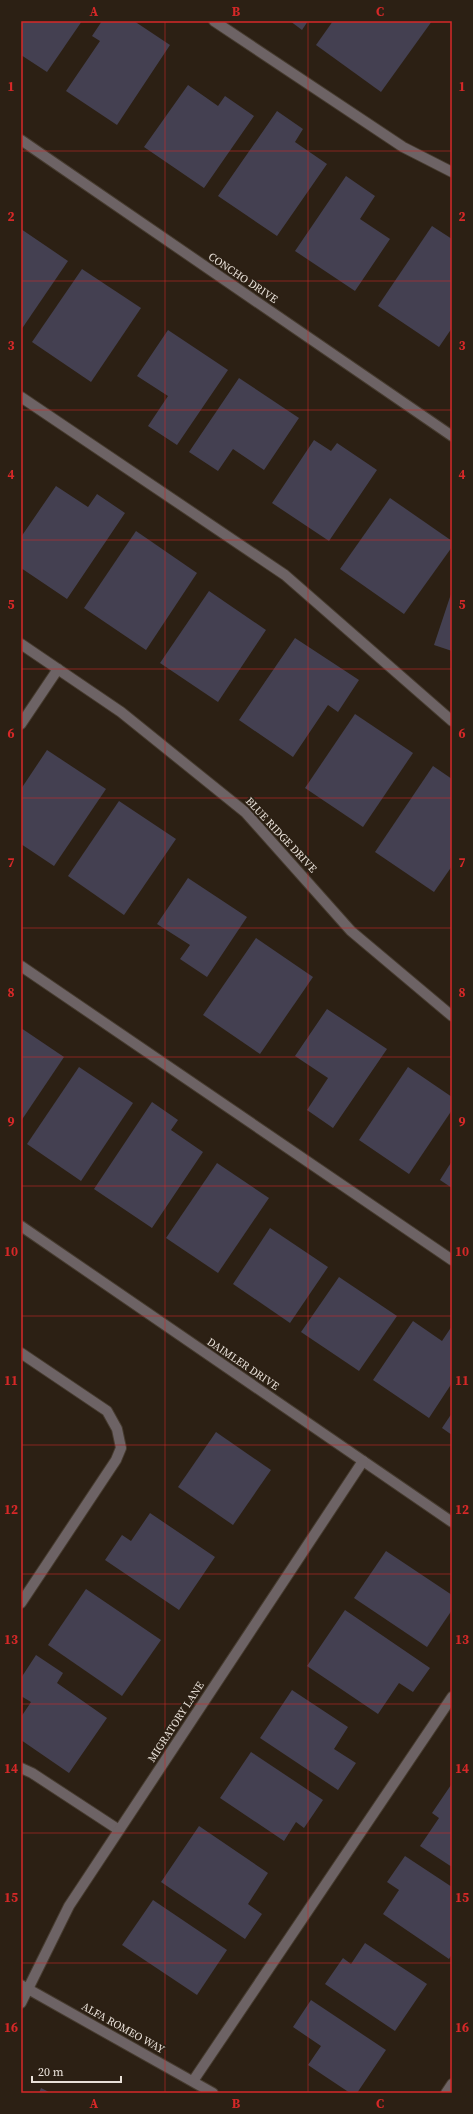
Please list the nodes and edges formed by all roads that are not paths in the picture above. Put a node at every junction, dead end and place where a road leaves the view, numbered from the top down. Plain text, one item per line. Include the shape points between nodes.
1 (214, 21) edge
2 (21, 140) edge
3 (452, 172) edge
4 (21, 397) edge
5 (452, 436) edge
6 (21, 644) edge
7 (58, 669) junction
8 (452, 721) edge
9 (21, 724) edge
10 (21, 966) edge
11 (452, 1016) edge
12 (21, 1226) edge
13 (452, 1260) edge
14 (21, 1353) edge
15 (363, 1461) junction
16 (452, 1522) edge
17 (21, 1603) edge
18 (452, 1697) edge
19 (21, 1768) edge
20 (120, 1830) junction
21 (24, 1987) edge
22 (21, 2003) edge
23 (193, 2082) junction
24 (452, 2084) edge
25 (213, 2093) edge
26 (446, 2093) edge

1 - 3 street via 403,147
2 - 5 street, CONCHO DRIVE
4 - 8 street via 285,575
6 - 7 street, BLUE RIDGE DRIVE
7 - 9 street
7 - 11 street, BLUE RIDGE DRIVE via 121,712 245,812 351,931
10 - 13 street
12 - 15 street, DAIMLER DRIVE
14 - 17 street via 107,1411 117,1429 120,1448 116,1460
15 - 16 street, DAIMLER DRIVE
15 - 20 street, MIGRATORY LANE
18 - 23 street
19 - 20 street
20 - 21 street, MIGRATORY LANE via 69,1906
21 - 22 street, MIGRATORY LANE
21 - 23 street, ALFA ROMEO WAY
23 - 25 street, ALFA ROMEO WAY
24 - 26 street

